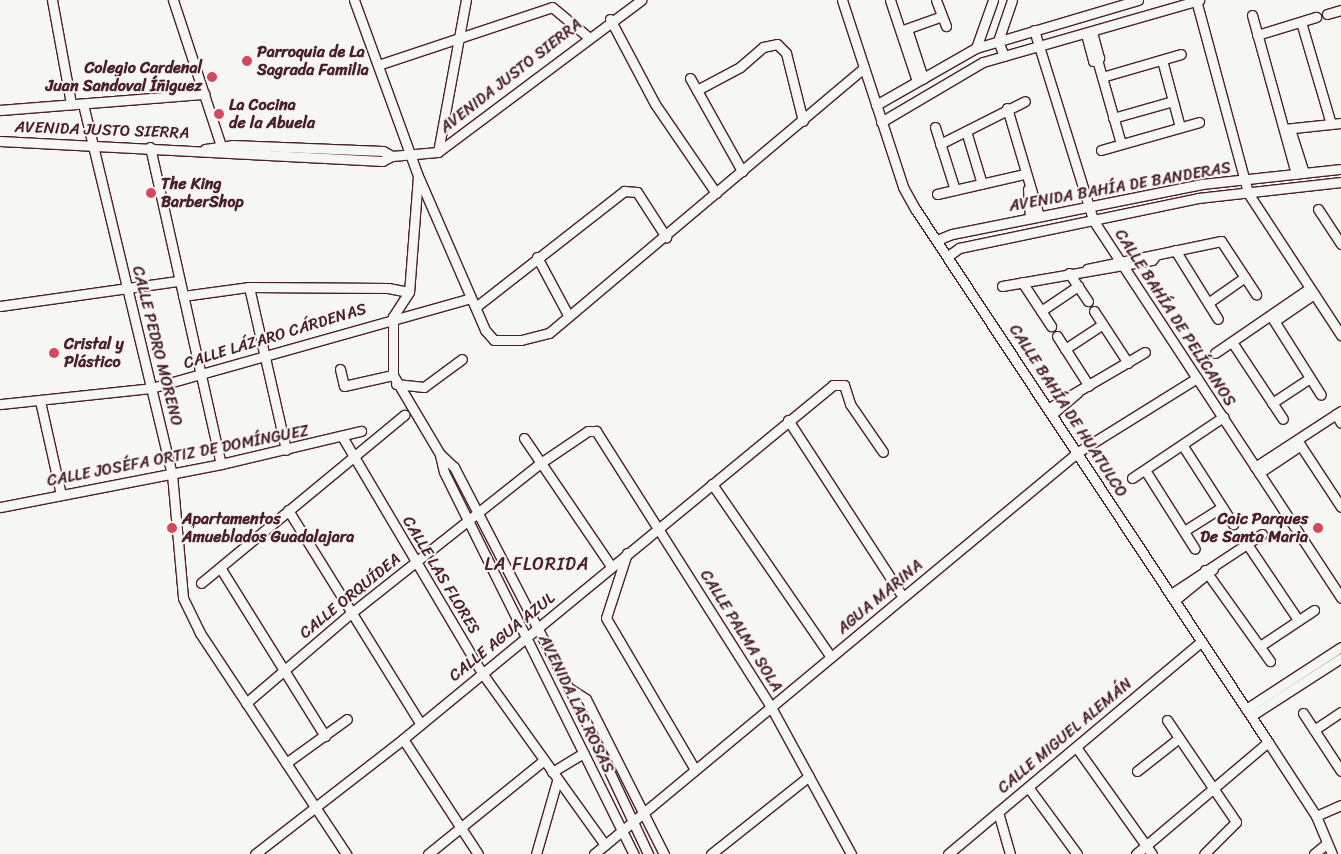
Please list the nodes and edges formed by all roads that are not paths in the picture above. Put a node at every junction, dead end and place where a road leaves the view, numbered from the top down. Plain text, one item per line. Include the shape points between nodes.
1 (52, 0) edge
2 (173, 0) edge
3 (354, 0) edge
4 (466, 0) edge
5 (641, 0) edge
6 (842, 0) edge
7 (890, 0) edge
8 (936, 0) edge
9 (1012, 0) edge
10 (1138, 0) edge
11 (1197, 0) edge
12 (990, 3) edge
13 (1341, 10) edge
14 (1327, 14) dead end
15 (1252, 15) dead end
16 (942, 16) junction
17 (1316, 17) dead end
18 (610, 19) junction
19 (1301, 22) junction
20 (946, 26) dead end
21 (904, 30) junction
22 (1034, 30) junction
23 (1089, 33) junction
24 (1257, 35) junction
25 (587, 36) junction
26 (459, 38) junction
27 (998, 41) junction
28 (1039, 47) junction
29 (976, 48) junction
30 (1181, 54) dead end
31 (1004, 56) junction
32 (1162, 60) junction
33 (378, 65) junction
34 (864, 68) junction
35 (1102, 77) junction
36 (690, 78) dead end
37 (920, 80) junction
38 (697, 90) junction
39 (204, 94) junction
40 (1025, 101) dead end
41 (1173, 101) junction
42 (71, 104) junction
43 (83, 104) junction
44 (876, 105) junction
45 (1007, 108) junction
46 (0, 110) edge
47 (1114, 118) junction
48 (803, 121) junction
49 (881, 122) junction
50 (1199, 122) dead end
51 (1336, 124) edge
52 (934, 126) dead end
53 (1180, 127) junction
54 (1287, 129) junction
55 (966, 130) junction
56 (0, 141) edge
57 (94, 144) junction
58 (940, 144) junction
59 (1121, 144) junction
60 (222, 145) junction
61 (278, 146) junction
62 (150, 147) junction
63 (202, 149) junction
64 (1101, 150) dead end
65 (438, 152) junction
66 (411, 154) junction
67 (222, 155) junction
68 (392, 156) junction
69 (278, 157) junction
70 (1341, 169) edge
71 (742, 171) junction
72 (1024, 174) junction
73 (1300, 174) junction
74 (418, 176) junction
75 (1246, 180) junction
76 (1341, 182) edge
77 (982, 184) junction
78 (955, 190) junction
79 (1248, 193) junction
80 (716, 194) junction
81 (937, 194) dead end
82 (1087, 207) junction
83 (1318, 209) dead end
84 (1035, 217) junction
85 (1093, 220) junction
86 (1336, 229) edge
87 (666, 237) junction
88 (937, 240) junction
89 (1341, 244) edge
90 (1175, 250) junction
91 (948, 256) junction
92 (537, 257) junction
93 (1121, 262) junction
94 (1069, 273) junction
95 (1246, 277) junction
96 (179, 281) junction
97 (1022, 282) junction
98 (1002, 286) dead end
99 (1078, 286) junction
100 (249, 287) junction
101 (127, 290) junction
102 (1312, 291) junction
103 (409, 292) junction
104 (1256, 294) dead end
105 (183, 296) junction
106 (468, 299) junction
107 (1088, 301) dead end
108 (1208, 303) junction
109 (0, 306) edge
110 (477, 306) junction
111 (1040, 311) junction
112 (1094, 311) dead end
113 (568, 315) junction
114 (393, 317) junction
115 (1218, 319) dead end
116 (1272, 319) junction
117 (1103, 324) junction
118 (1050, 326) dead end
119 (1341, 335) edge
120 (1057, 336) dead end
121 (1232, 342) junction
122 (1065, 349) junction
123 (1144, 352) dead end
124 (1215, 352) dead end
125 (262, 356) junction
126 (462, 359) dead end
127 (1128, 362) junction
128 (340, 369) dead end
129 (201, 374) junction
130 (393, 375) junction
131 (1197, 378) junction
132 (1310, 378) junction
133 (396, 384) junction
134 (1090, 386) junction
135 (151, 388) junction
136 (1321, 394) dead end
137 (40, 401) junction
138 (1272, 403) junction
139 (0, 404) edge
140 (1050, 411) junction
141 (1338, 413) edge
142 (404, 415) dead end
143 (1283, 419) dead end
144 (788, 420) junction
145 (1224, 420) junction
146 (1341, 423) edge
147 (361, 431) dead end
148 (596, 431) joint
149 (343, 438) junction
150 (524, 438) dead end
151 (1299, 442) junction
152 (1183, 446) junction
153 (286, 450) junction
154 (883, 452) dead end
155 (1078, 452) junction
156 (440, 454) junction
157 (353, 455) junction
158 (221, 464) junction
159 (539, 464) junction
160 (1145, 470) junction
161 (1257, 470) junction
162 (172, 474) junction
163 (1132, 478) dead end
164 (712, 484) junction
165 (61, 495) junction
166 (1340, 503) edge
167 (0, 507) edge
168 (1222, 507) junction
169 (288, 510) junction
170 (478, 513) junction
171 (469, 520) junction
172 (1233, 524) dead end
173 (658, 528) junction
174 (1184, 531) junction
175 (1262, 534) dead end
176 (1247, 544) junction
177 (1195, 549) dead end
178 (628, 552) junction
179 (415, 562) junction
180 (611, 566) junction
181 (221, 569) junction
182 (1210, 570) junction
183 (201, 583) dead end
184 (903, 597) junction
185 (1173, 597) junction
186 (1341, 598) edge
187 (1314, 610) dead end
188 (350, 614) junction
189 (1298, 620) junction
190 (538, 627) junction
191 (527, 637) junction
192 (1202, 641) junction
193 (1260, 646) junction
194 (1341, 647) edge
195 (831, 657) junction
196 (1341, 658) edge
197 (1270, 661) dead end
198 (283, 670) junction
199 (482, 673) junction
200 (567, 686) junction
201 (246, 703) junction
202 (771, 707) junction
203 (1341, 712) edge
204 (1249, 713) junction
205 (1303, 713) dead end
206 (347, 719) dead end
207 (1167, 720) dead end
208 (420, 723) junction
209 (1314, 730) junction
210 (325, 736) junction
211 (1179, 738) junction
212 (402, 739) junction
213 (1268, 742) junction
214 (1076, 747) junction
215 (584, 753) junction
216 (1337, 756) edge
217 (544, 760) junction
218 (286, 763) junction
219 (695, 770) junction
220 (1137, 771) dead end
221 (1341, 771) edge
222 (552, 772) junction
223 (808, 776) junction
224 (557, 780) junction
225 (1028, 787) junction
226 (1213, 789) junction
227 (1341, 805) edge
228 (315, 808) junction
229 (998, 812) junction
230 (644, 813) junction
231 (1316, 816) junction
232 (632, 822) junction
233 (462, 827) junction
234 (622, 830) junction
235 (1326, 844) junction
236 (605, 845) junction
237 (1146, 846) junction
238 (255, 854) edge
239 (346, 854) edge
240 (428, 854) edge
241 (478, 854) edge
242 (536, 854) edge
243 (594, 854) edge
244 (634, 854) edge
245 (648, 854) edge
246 (664, 854) edge
247 (711, 854) edge
248 (851, 854) edge
249 (948, 854) edge
250 (1010, 854) edge
251 (1077, 854) edge
252 (1136, 854) edge
253 (1152, 854) edge
254 (1204, 854) edge
255 (1314, 854) edge
256 (1332, 854) edge

1 - 42 street
2 - 39 street
3 - 33 street
4 - 26 street
5 - 18 street, AVENIDA JUSTO SIERRA
6 - 34 street, CALLE BAHÍA DE HUATULCO
7 - 21 street
8 - 16 street
9 - 27 street
10 - 22 street
11 - 23 street
11 - 75 street
12 - 29 street
13 - 14 street
15 - 24 street
16 - 20 street
16 - 21 street
17 - 19 street
18 - 25 street, AVENIDA JUSTO SIERRA
18 - 80 street via 655,104
19 - 24 street
19 - 51 street
21 - 37 street
22 - 27 street
22 - 28 street, CALLE BAHÍA DE PELÍCANOS
23 - 28 street
23 - 35 street via 1093,61 1096,56
24 - 54 street
25 - 26 street via 552,7
25 - 65 street, AVENIDA JUSTO SIERRA
26 - 33 street
26 - 65 street
27 - 29 street
27 - 31 street
28 - 31 street
28 - 82 street, CALLE BAHÍA DE PELÍCANOS
29 - 37 street
30 - 32 street
31 - 49 street via 983,62
32 - 35 street
32 - 41 street
33 - 66 street
34 - 44 street, CALLE BAHÍA DE HUATULCO
34 - 48 street
35 - 47 street
36 - 38 street
37 - 44 street
38 - 48 street via 740,67 763,47 777,44 786,53
38 - 71 street
39 - 43 street
39 - 60 street
40 - 45 street
41 - 47 street
41 - 53 street
42 - 43 street
42 - 46 street
43 - 57 street, CALLE PEDRO MORENO
44 - 49 street, CALLE BAHÍA DE HUATULCO
45 - 55 street
45 - 72 street
47 - 59 street
48 - 71 street
49 - 88 street, CALLE BAHÍA DE HUATULCO via 903,186
50 - 53 street
51 - 54 street
52 - 58 street
53 - 59 street
54 - 73 street
55 - 58 street
55 - 77 street
56 - 57 street, AVENIDA JUSTO SIERRA
57 - 62 street, AVENIDA JUSTO SIERRA
57 - 101 street, CALLE PEDRO MORENO
58 - 78 street
59 - 64 street
60 - 61 street, AVENIDA JUSTO SIERRA
60 - 63 street, AVENIDA JUSTO SIERRA
60 - 67 street
61 - 68 street, AVENIDA JUSTO SIERRA via 383,151
61 - 69 street
62 - 63 street, AVENIDA JUSTO SIERRA
62 - 96 street
63 - 67 street, AVENIDA JUSTO SIERRA
65 - 66 street, AVENIDA JUSTO SIERRA
66 - 68 street, AVENIDA JUSTO SIERRA
66 - 74 street
67 - 69 street, AVENIDA JUSTO SIERRA
68 - 69 street, AVENIDA JUSTO SIERRA via 382,161
70 - 73 street, AVENIDA BAHÍA DE BANDERAS
71 - 80 street
72 - 77 street
72 - 84 street
73 - 75 street, AVENIDA BAHÍA DE BANDERAS
74 - 103 street
74 - 106 street
75 - 79 street
75 - 82 street, AVENIDA BAHÍA DE BANDERAS
76 - 79 street, AVENIDA BAHÍA DE BANDERAS
77 - 78 street
78 - 81 street
79 - 85 street, AVENIDA BAHÍA DE BANDERAS via 1198,198
79 - 102 street
80 - 87 street
82 - 84 street, AVENIDA BAHÍA DE BANDERAS
82 - 85 street, CALLE BAHÍA DE PELÍCANOS
83 - 86 street
84 - 88 street, AVENIDA BAHÍA DE BANDERAS
85 - 91 street, AVENIDA BAHÍA DE BANDERAS via 959,248
85 - 93 street, CALLE BAHÍA DE PELÍCANOS
86 - 89 street
87 - 92 street via 632,188
87 - 113 street
88 - 91 street, CALLE BAHÍA DE HUATULCO
90 - 93 street
90 - 95 street via 1221,241
90 - 108 street
91 - 140 street, CALLE BAHÍA DE HUATULCO
92 - 110 street
92 - 113 street
93 - 94 street
93 - 131 street, CALLE BAHÍA DE PELÍCANOS
94 - 97 street
94 - 99 street
95 - 104 street
95 - 108 street
96 - 101 street
96 - 105 street
97 - 98 street
97 - 111 street
99 - 107 street
99 - 111 street
100 - 103 street via 388,288
100 - 105 street
100 - 125 street
101 - 109 street
101 - 135 street, CALLE PEDRO MORENO
102 - 116 street
102 - 119 street
103 - 114 street
105 - 129 street
106 - 110 street
106 - 114 street, CALLE LÁZARO CÁRDENAS
108 - 115 street
110 - 113 street via 485,330 494,340 521,340 549,333
111 - 118 street
112 - 117 street
114 - 125 street, CALLE LÁZARO CÁRDENAS
114 - 130 street, AVENIDA LAS ROSAS
116 - 121 street
116 - 132 street
117 - 122 street
117 - 127 street
120 - 122 street
121 - 124 street
121 - 138 street
122 - 134 street
123 - 127 street
125 - 129 street, CALLE LÁZARO CÁRDENAS
125 - 153 street
126 - 133 street via 424,388
127 - 134 street
128 - 130 street via 344,386
129 - 135 street, CALLE LÁZARO CÁRDENAS
129 - 158 street
130 - 133 street, AVENIDA LAS ROSAS
131 - 145 street, CALLE BAHÍA DE PELÍCANOS
131 - 155 street, AGUA MARINA
132 - 136 street
132 - 138 street
133 - 156 street, AVENIDA LAS ROSAS
134 - 140 street
135 - 137 street, CALLE LÁZARO CÁRDENAS
135 - 162 street, CALLE PEDRO MORENO
137 - 139 street, CALLE LÁZARO CÁRDENAS
137 - 165 street
138 - 143 street
140 - 155 street, CALLE BAHÍA DE HUATULCO
141 - 146 street
141 - 151 street
142 - 157 street
144 - 154 street, CALLE AGUA AZUL via 840,382
144 - 164 street, CALLE AGUA AZUL
144 - 184 street
145 - 152 street
145 - 161 street, CALLE BAHÍA DE PELÍCANOS
147 - 149 street, CALLE JOSÉFA ORTIZ DE DOMÍNGUEZ
148 - 159 street, CALLE ORQUÍDEA via 588,431
148 - 173 street, CALLE PALMA SOLA
149 - 153 street, CALLE JOSÉFA ORTIZ DE DOMÍNGUEZ
149 - 157 street, CALLE LAS FLORES
150 - 159 street
151 - 161 street
151 - 166 street
152 - 160 street
152 - 168 street
153 - 158 street, CALLE JOSÉFA ORTIZ DE DOMÍNGUEZ
155 - 184 street, AGUA MARINA
155 - 185 street, CALLE BAHÍA DE HUATULCO
156 - 170 street, AVENIDA LAS ROSAS via 454,467
156 - 171 street, AVENIDA LAS ROSAS
157 - 169 street
157 - 179 street, CALLE LAS FLORES
158 - 162 street, CALLE JOSÉFA ORTIZ DE DOMÍNGUEZ
159 - 170 street, CALLE ORQUÍDEA
159 - 180 street
160 - 163 street
160 - 174 street
161 - 186 street, CALLE BAHÍA DE PELÍCANOS
162 - 165 street, CALLE JOSÉFA ORTIZ DE DOMÍNGUEZ
162 - 201 street, CALLE PEDRO MORENO via 183,598
164 - 173 street, CALLE AGUA AZUL
164 - 195 street
165 - 167 street, CALLE JOSÉFA ORTIZ DE DOMÍNGUEZ
168 - 172 street
168 - 174 street
169 - 181 street
169 - 188 street
170 - 171 street, CALLE ORQUÍDEA
170 - 190 street, AVENIDA LAS ROSAS
171 - 179 street, CALLE ORQUÍDEA
171 - 191 street, AVENIDA LAS ROSAS
173 - 178 street, CALLE AGUA AZUL
173 - 202 street, CALLE PALMA SOLA
174 - 177 street
175 - 176 street
176 - 182 street
176 - 189 street
178 - 180 street, CALLE AGUA AZUL
178 - 219 street via 606,618
179 - 188 street, CALLE ORQUÍDEA
179 - 199 street, CALLE LAS FLORES
180 - 190 street, CALLE AGUA AZUL
181 - 183 street
181 - 198 street
182 - 185 street
182 - 193 street
184 - 195 street, AGUA MARINA
185 - 192 street, CALLE BAHÍA DE HUATULCO
187 - 189 street
188 - 198 street, CALLE ORQUÍDEA
188 - 208 street
189 - 193 street
190 - 191 street, CALLE AGUA AZUL
190 - 200 street, AVENIDA LAS ROSAS
191 - 199 street, CALLE AGUA AZUL
191 - 215 street, AVENIDA LAS ROSAS
192 - 204 street, CALLE BAHÍA DE HUATULCO
192 - 214 street, CALLE MIGUEL ALEMÁN
193 - 197 street
194 - 204 street
195 - 202 street, AGUA MARINA
196 - 204 street
198 - 201 street, CALLE ORQUÍDEA
198 - 210 street
199 - 208 street, CALLE AGUA AZUL
199 - 217 street, CALLE LAS FLORES
200 - 230 street, AVENIDA LAS ROSAS via 586,699
200 - 232 street, AVENIDA LAS ROSAS
201 - 218 street
202 - 219 street, AGUA MARINA
202 - 223 street, CALLE PALMA SOLA
203 - 209 street
204 - 213 street, CALLE BAHÍA DE HUATULCO
205 - 209 street
206 - 210 street
207 - 211 street
208 - 212 street, CALLE AGUA AZUL
209 - 216 street
210 - 218 street
211 - 220 street
211 - 226 street
212 - 228 street, CALLE AGUA AZUL
212 - 233 street
213 - 226 street
213 - 231 street, CALLE BAHÍA DE HUATULCO
214 - 225 street, CALLE MIGUEL ALEMÁN
214 - 237 street
215 - 222 street
215 - 234 street, AVENIDA LAS ROSAS
216 - 221 street
217 - 222 street, CALLE LAS FLORES
217 - 233 street
218 - 228 street
219 - 230 street, AGUA MARINA
222 - 224 street, CALLE LAS FLORES
223 - 247 street
223 - 248 street, CALLE PALMA SOLA
224 - 236 street, CALLE LAS FLORES
224 - 242 street
225 - 229 street, CALLE MIGUEL ALEMÁN
225 - 251 street
226 - 237 street
226 - 254 street via 1236,825
227 - 231 street
228 - 238 street, CALLE AGUA AZUL
228 - 239 street
229 - 249 street, CALLE MIGUEL ALEMÁN
229 - 250 street
230 - 232 street, AGUA MARINA
230 - 246 street, AVENIDA LAS ROSAS
231 - 235 street, CALLE BAHÍA DE HUATULCO
232 - 234 street, AGUA MARINA
232 - 245 street, AVENIDA LAS ROSAS
233 - 240 street
233 - 241 street
234 - 236 street, AGUA MARINA
234 - 244 street, AVENIDA LAS ROSAS
235 - 255 street
235 - 256 street, CALLE BAHÍA DE HUATULCO
236 - 243 street, AGUA MARINA
237 - 252 street
237 - 253 street

